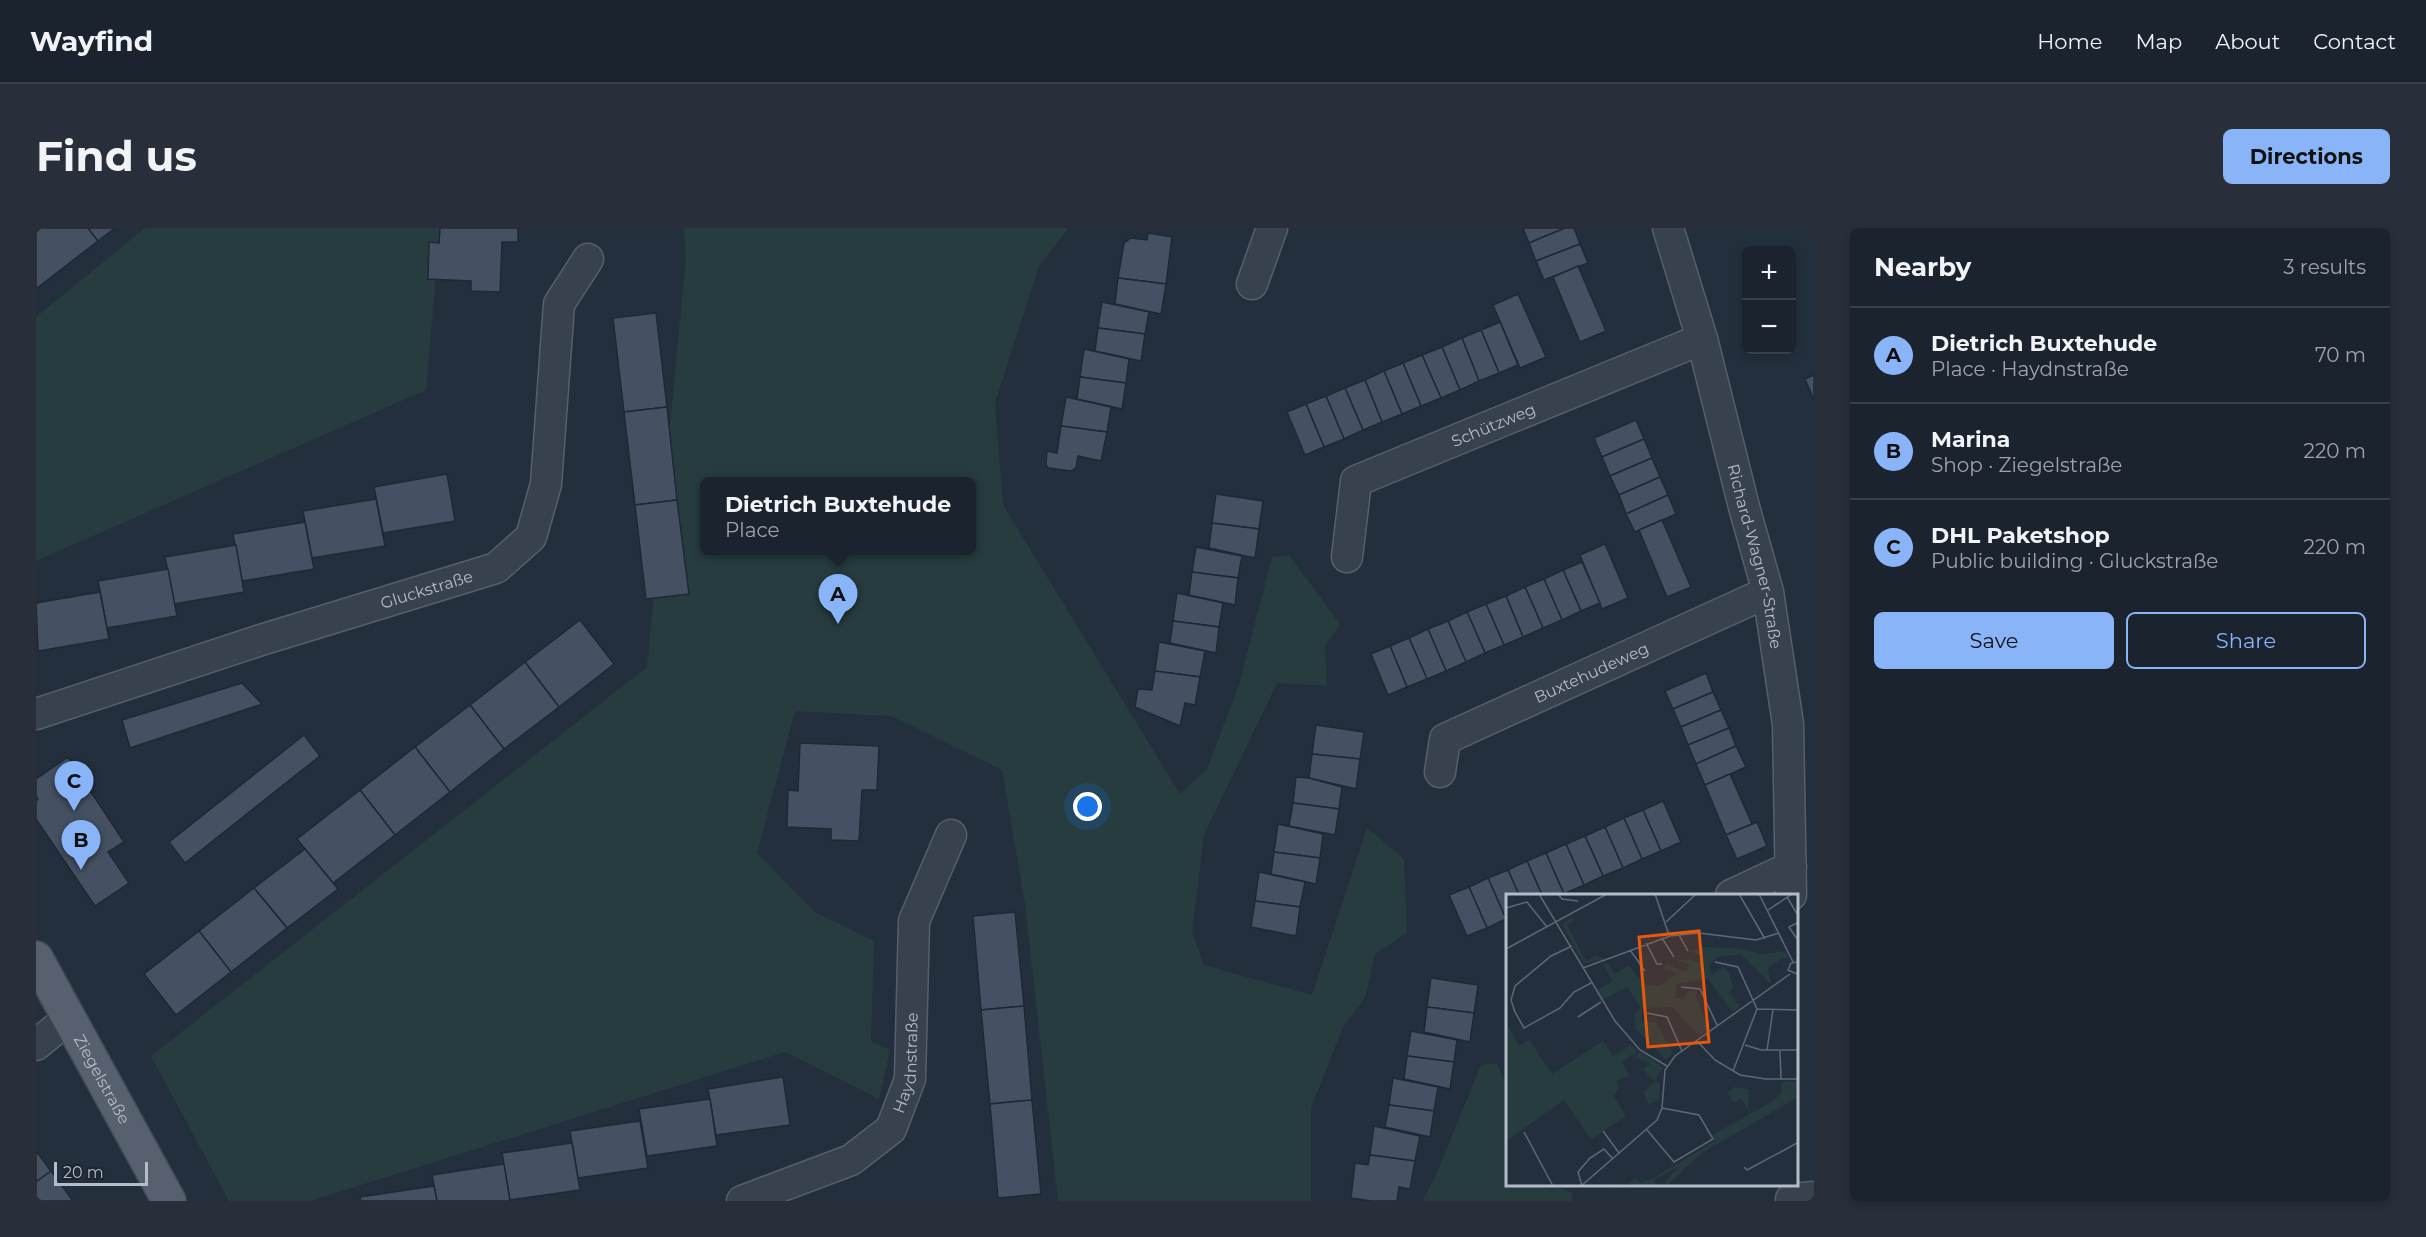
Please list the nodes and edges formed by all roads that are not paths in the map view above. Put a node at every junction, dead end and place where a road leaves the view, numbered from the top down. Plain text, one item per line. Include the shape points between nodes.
1 (1272, 228) edge
2 (1668, 228) edge
3 (588, 259) dead end
4 (1251, 285) dead end
5 (1702, 339) junction
6 (1347, 557) dead end
7 (1768, 592) junction
8 (36, 714) edge
9 (1801, 721) edge
10 (1440, 771) dead end
11 (951, 835) dead end
12 (1791, 881) edge
13 (1735, 894) edge
14 (36, 958) edge
15 (69, 1018) junction
16 (36, 1045) edge
17 (169, 1201) edge
18 (742, 1201) edge

1 - 4 street
2 - 5 street, Richard-Wagner-Straße
3 - 8 street, Gluckstraße via 560,304 546,484 531,537 496,568
5 - 6 street, Schützweg via 1356,481
5 - 7 street, Richard-Wagner-Straße
7 - 9 street, Richard-Wagner-Straße
7 - 10 street, Buxtehudeweg via 1445,739
9 - 12 street, Richard-Wagner-Straße
11 - 18 street, Haydnstraße via 914,921 910,1079 891,1129 851,1160
12 - 13 street
14 - 15 main road, Ziegelstraße
15 - 16 street
15 - 17 main road, Ziegelstraße

